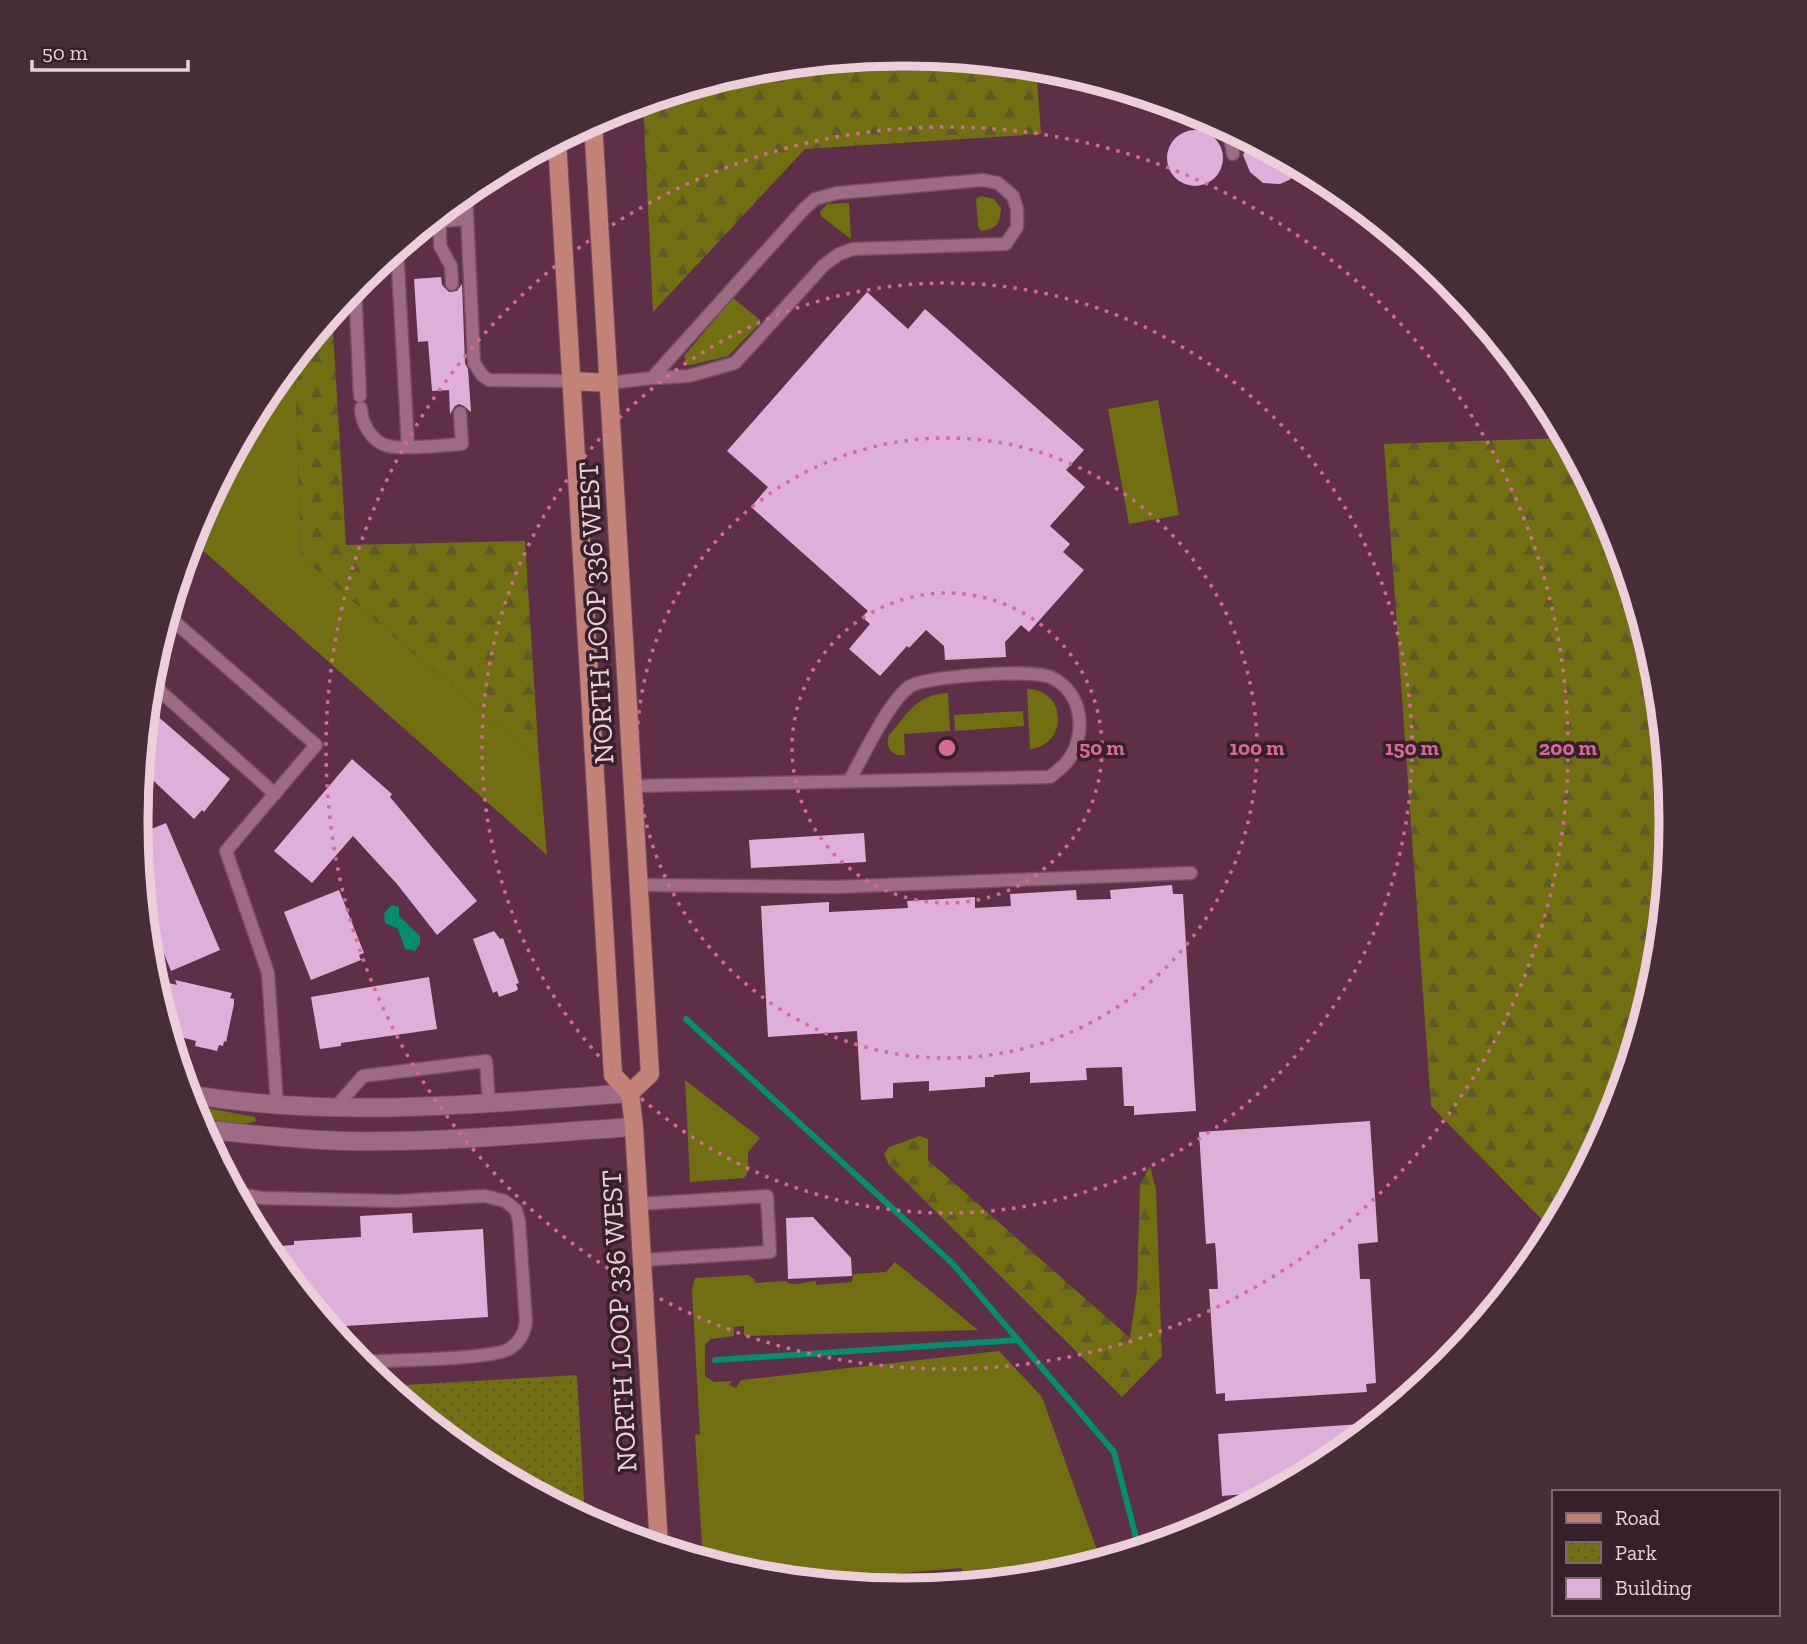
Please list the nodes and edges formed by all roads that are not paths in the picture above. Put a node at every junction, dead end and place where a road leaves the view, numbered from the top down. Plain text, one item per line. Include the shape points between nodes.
1 (594, 133) edge
2 (1231, 141) edge
3 (557, 151) edge
4 (1233, 154) dead end
5 (467, 207) edge
6 (467, 219) junction
7 (447, 221) edge
8 (436, 229) edge
9 (398, 261) edge
10 (452, 284) dead end
11 (356, 302) edge
12 (652, 377) junction
13 (572, 381) junction
14 (609, 383) junction
15 (460, 413) dead end
16 (408, 446) junction
17 (175, 622) edge
18 (160, 691) edge
19 (849, 782) junction
20 (633, 786) junction
21 (275, 793) junction
22 (1191, 873) dead end
23 (639, 886) junction
24 (630, 1093) junction
25 (200, 1096) edge
26 (489, 1103) junction
27 (277, 1105) junction
28 (335, 1108) junction
29 (634, 1127) junction
30 (215, 1131) edge
31 (246, 1195) edge
32 (638, 1203) junction
33 (642, 1260) junction
34 (374, 1361) edge
35 (658, 1536) edge

1 - 14 main road, NORTH LOOP 336 WEST
2 - 4 lane
3 - 13 main road, NORTH LOOP 336 WEST
5 - 6 lane
6 - 7 lane
6 - 13 lane via 474,363 489,380
8 - 10 lane via 451,266
9 - 16 lane
11 - 16 lane via 361,419 372,436 387,446
12 - 12 lane via 689,376 734,363 839,254 1006,244 1017,227 1013,196 998,183 984,180 836,193 815,199
12 - 14 lane
13 - 14 main road
13 - 24 main road, NORTH LOOP 336 WEST via 613,1074
14 - 20 main road, NORTH LOOP 336 WEST
15 - 16 lane via 462,444
17 - 21 lane via 316,745
18 - 21 lane
19 - 19 lane via 1049,777 1066,763 1078,740 1080,715 1073,695 1051,677 1031,673 929,679 909,686 893,705
19 - 20 lane
20 - 23 main road, NORTH LOOP 336 WEST
21 - 27 lane via 226,851 268,973
22 - 23 lane via 835,887
23 - 24 main road, NORTH LOOP 336 WEST via 650,1074
24 - 26 street
24 - 29 main road, NORTH LOOP 336 WEST
25 - 27 street
26 - 28 street
26 - 28 lane via 486,1061 363,1076
27 - 28 street
29 - 30 street via 416,1141 268,1137
29 - 32 main road, NORTH LOOP 336 WEST
31 - 34 lane via 397,1201 485,1196 505,1201 516,1210 526,1322 517,1342 508,1350 486,1355
32 - 33 main road, NORTH LOOP 336 WEST
32 - 33 lane via 767,1196 770,1252
33 - 35 main road, NORTH LOOP 336 WEST

